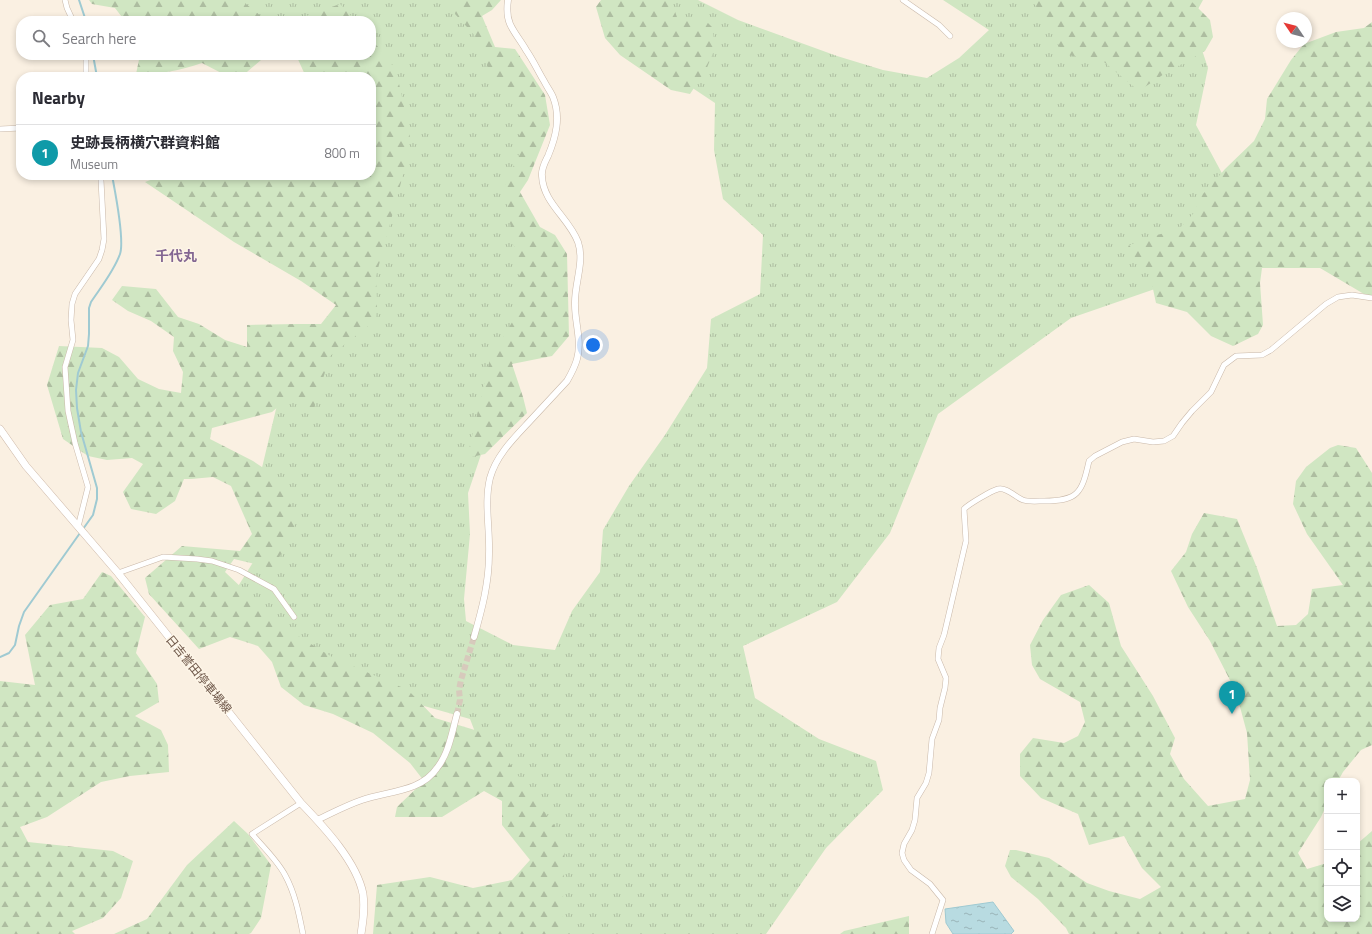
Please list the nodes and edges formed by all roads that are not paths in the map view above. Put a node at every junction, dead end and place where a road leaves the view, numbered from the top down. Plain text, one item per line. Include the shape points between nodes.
1 (65, 0) edge
2 (508, 0) edge
3 (903, 0) edge
4 (71, 16) edge
5 (950, 36) dead end
6 (86, 60) edge
7 (86, 72) edge
8 (16, 128) edge
9 (0, 129) edge
10 (101, 180) edge
11 (1372, 298) edge
12 (0, 429) edge
13 (78, 527) junction
14 (118, 573) junction
15 (294, 617) dead end
16 (474, 637) tunnel mouth
17 (457, 714) tunnel mouth
18 (301, 803) junction
19 (317, 820) junction
20 (303, 934) edge
21 (361, 934) edge
22 (932, 934) edge

1 - 4 street
2 - 16 street via 510,23 553,97 558,118 555,136 544,163 543,185 578,241 579,276 574,303 580,342 577,359 567,381 509,444 499,457 490,477 487,498 490,553 488,582
3 - 5 street via 939,25
6 - 7 street
8 - 9 street
10 - 13 street via 104,239 102,250 99,259 75,294 71,320 73,340 65,367 68,411 88,487
11 - 22 street via 1352,295 1338,297 1271,350 1262,355 1236,356 1224,365 1212,392 1187,417 1173,436 1159,441 1134,439 1122,442 1095,456 1089,461 1086,477 1078,492 1068,499 1024,501 1005,490 998,489 964,509 966,542 939,648 938,659 946,678 945,688 939,720 932,739 929,773 917,798 915,820 902,853 912,870 930,884 943,900
12 - 13 main road, 日吉誉田停車場線 via 26,466
13 - 14 main road, 日吉誉田停車場線
14 - 15 street via 163,557 212,561 239,570 274,589
14 - 18 main road, 日吉誉田停車場線
17 - 19 street via 444,759 428,779 414,787 362,800
18 - 19 main road, 日吉誉田停車場線
18 - 20 street via 252,834 286,875 297,903
19 - 21 main road, 日吉誉田停車場線 via 349,861 356,875 363,894

